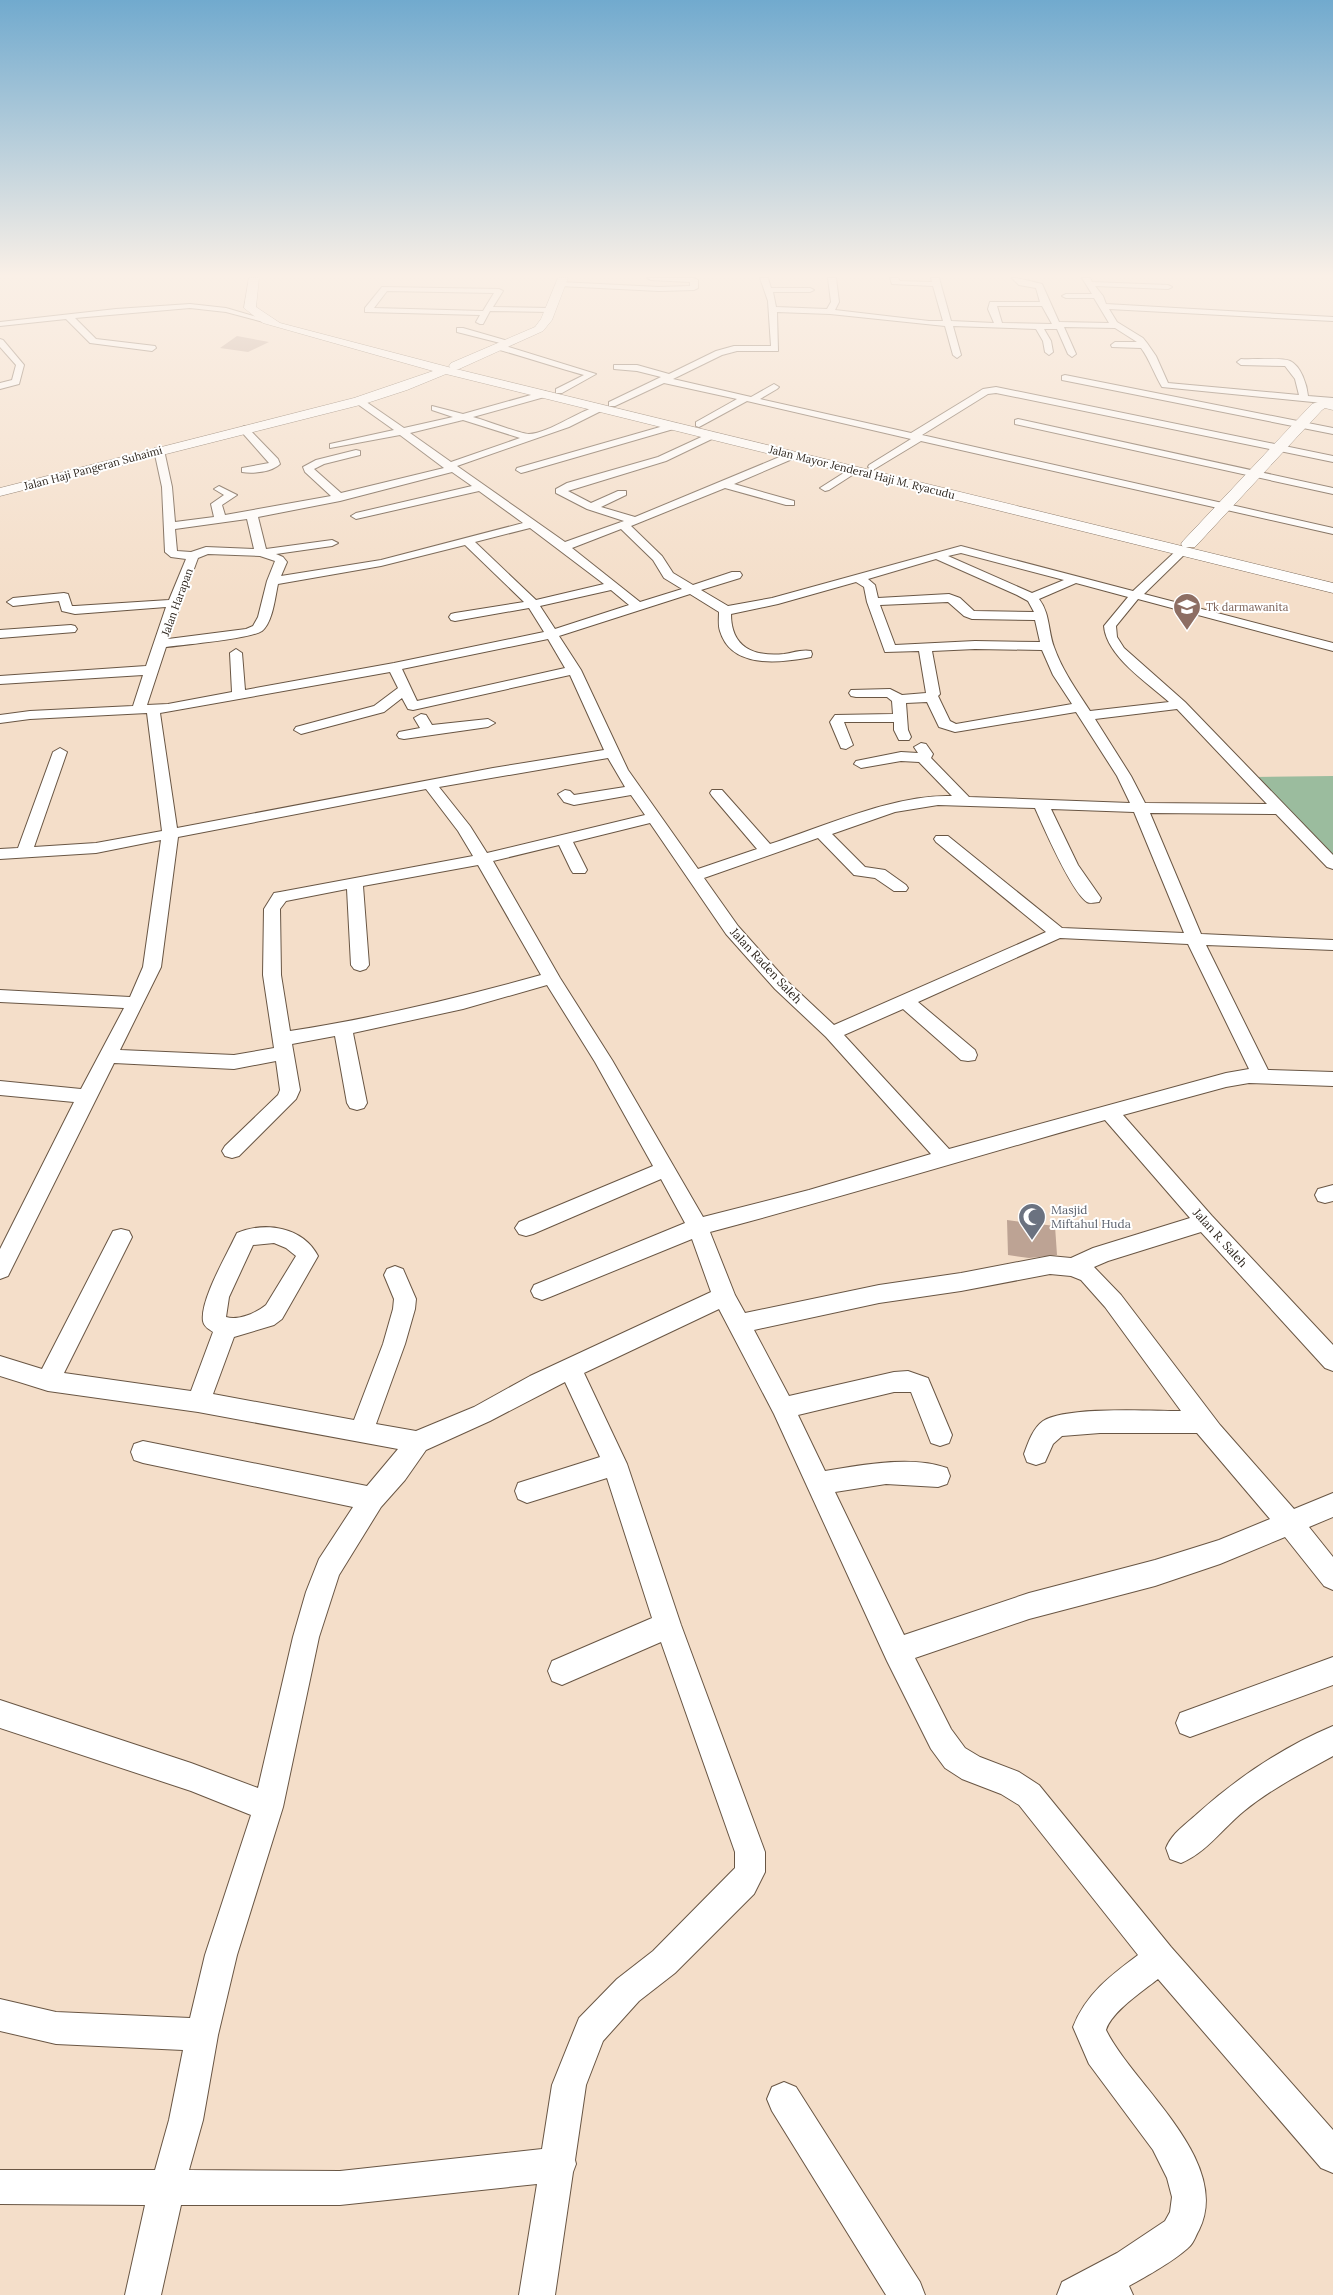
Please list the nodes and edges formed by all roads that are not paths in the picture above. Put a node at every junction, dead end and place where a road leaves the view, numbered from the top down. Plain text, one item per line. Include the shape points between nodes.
1 (408, 385) edge
2 (523, 385) edge
3 (567, 385) edge
4 (653, 385) edge
5 (695, 385) edge
6 (1101, 385) edge
7 (1166, 385) edge
8 (1248, 385) edge
9 (1302, 385) edge
10 (774, 387) dead end
11 (552, 392) junction
12 (1252, 394) junction
13 (749, 399) junction
14 (1303, 399) junction
15 (359, 401) junction
16 (1328, 404) edge
17 (607, 406) junction
18 (435, 408) dead end
19 (467, 416) junction
20 (1018, 422) dead end
21 (699, 424) junction
22 (1299, 424) junction
23 (674, 426) junction
24 (244, 429) junction
25 (403, 431) junction
26 (1333, 431) edge
27 (713, 435) junction
28 (732, 436) junction
29 (916, 436) junction
30 (531, 438) junction
31 (752, 438) junction
32 (415, 440) junction
33 (396, 445) dead end
34 (334, 446) dead end
35 (1278, 448) junction
36 (767, 449) junction
37 (159, 450) junction
38 (367, 451) dead end
39 (792, 455) junction
40 (1333, 459) edge
41 (873, 467) junction
42 (450, 468) junction
43 (246, 470) dead end
44 (521, 470) dead end
45 (853, 470) junction
46 (1255, 474) junction
47 (726, 485) junction
48 (479, 488) junction
49 (825, 488) dead end
50 (219, 489) dead end
51 (1333, 491) edge
52 (0, 492) edge
53 (622, 493) dead end
54 (340, 498) junction
55 (790, 503) dead end
56 (1224, 506) junction
57 (591, 507) junction
58 (252, 515) junction
59 (356, 516) dead end
60 (220, 519) junction
61 (635, 521) junction
62 (531, 524) junction
63 (623, 525) junction
64 (170, 526) junction
65 (1333, 531) edge
66 (469, 542) junction
67 (332, 543) dead end
68 (563, 547) junction
69 (1186, 547) junction
70 (261, 554) junction
71 (936, 555) junction
72 (192, 556) junction
73 (736, 575) dead end
74 (857, 577) junction
75 (1333, 579) edge
76 (1073, 580) junction
77 (273, 581) junction
78 (613, 586) junction
79 (1333, 588) edge
80 (689, 589) junction
81 (1135, 596) junction
82 (1032, 598) junction
83 (13, 602) dead end
84 (174, 602) junction
85 (873, 602) junction
86 (533, 604) junction
87 (639, 607) junction
88 (725, 610) junction
89 (1041, 616) junction
90 (455, 617) dead end
91 (71, 629) dead end
92 (0, 634) edge
93 (552, 634) junction
94 (162, 644) junction
95 (1048, 646) junction
96 (1333, 647) edge
97 (925, 649) junction
98 (236, 652) dead end
99 (806, 654) dead end
100 (394, 667) junction
101 (152, 670) junction
102 (574, 670) junction
103 (0, 680) edge
104 (405, 689) junction
105 (856, 692) dead end
106 (239, 696) junction
107 (932, 697) junction
108 (899, 699) junction
109 (1180, 705) junction
110 (413, 706) junction
111 (145, 709) junction
112 (1083, 712) junction
113 (900, 718) junction
114 (0, 719) edge
115 (488, 723) dead end
116 (301, 730) dead end
117 (428, 730) junction
118 (404, 735) dead end
119 (904, 737) dead end
120 (846, 745) dead end
121 (60, 752) dead end
122 (612, 753) junction
123 (860, 764) dead end
124 (430, 785) junction
125 (634, 790) junction
126 (717, 792) dead end
127 (565, 794) dead end
128 (965, 801) junction
129 (1041, 804) junction
130 (1140, 808) junction
131 (1281, 809) junction
132 (653, 818) junction
133 (821, 832) junction
134 (170, 835) junction
135 (564, 839) junction
136 (942, 839) dead end
137 (766, 850) junction
138 (24, 854) junction
139 (1, 856) edge
140 (483, 859) junction
141 (1333, 864) edge
142 (579, 870) dead end
143 (693, 876) junction
144 (355, 884) junction
145 (900, 888) dead end
146 (1093, 898) dead end
147 (1058, 933) junction
148 (1195, 940) junction
149 (1333, 944) edge
150 (360, 964) dead end
151 (551, 978) junction
152 (0, 996) edge
153 (906, 1001) junction
154 (136, 1004) junction
155 (343, 1029) junction
156 (832, 1033) junction
157 (283, 1046) junction
158 (968, 1055) dead end
159 (108, 1056) junction
160 (1262, 1076) junction
161 (1333, 1079) edge
162 (0, 1088) edge
163 (87, 1096) junction
164 (357, 1103) dead end
165 (1110, 1113) junction
166 (232, 1151) dead end
167 (946, 1158) junction
168 (665, 1169) junction
169 (1205, 1222) junction
170 (698, 1226) junction
171 (526, 1228) dead end
172 (121, 1237) dead end
173 (1073, 1267) junction
174 (0, 1270) edge
175 (395, 1275) dead end
176 (542, 1290) dead end
177 (724, 1296) junction
178 (740, 1324) junction
179 (226, 1328) junction
180 (1333, 1362) edge
181 (0, 1366) edge
182 (570, 1368) junction
183 (48, 1381) junction
184 (198, 1402) junction
185 (783, 1408) junction
186 (1203, 1422) junction
187 (361, 1432) junction
188 (940, 1435) dead end
189 (417, 1442) junction
190 (143, 1452) dead end
191 (1036, 1454) dead end
192 (615, 1464) junction
193 (938, 1476) dead end
194 (818, 1484) junction
195 (527, 1491) dead end
196 (372, 1498) junction
197 (1333, 1505) edge
198 (1289, 1522) junction
199 (1333, 1577) edge
200 (668, 1625) junction
201 (897, 1650) junction
202 (1333, 1671) edge
203 (562, 1672) dead end
204 (0, 1714) edge
205 (1190, 1723) dead end
206 (1333, 1740) edge
207 (268, 1807) junction
208 (1181, 1848) dead end
209 (1160, 1958) junction
210 (0, 2015) edge
211 (202, 2034) junction
212 (784, 2099) dead end
213 (1333, 2156) edge
214 (558, 2164) junction
215 (0, 2187) edge
216 (167, 2187) junction
217 (1111, 2286) edge
218 (143, 2295) edge
219 (537, 2295) edge
220 (907, 2295) edge
221 (1075, 2295) edge

1 - 15 main road, Jalan Haji Pangeran Suhaimi
2 - 11 main road, Jalan Mayor Jenderal Haji M. Ryacudu
3 - 11 street
4 - 17 street
5 - 13 street
6 - 22 street
7 - 12 street
8 - 12 street
9 - 14 street
10 - 13 street
11 - 17 main road, Jalan Mayor Jenderal Haji M. Ryacudu
11 - 19 street
12 - 14 street
12 - 16 street
13 - 21 street
13 - 29 street via 829,413
14 - 16 street
15 - 24 main road, Jalan Haji Pangeran Suhaimi
15 - 25 street
16 - 22 main road
17 - 21 main road, Jalan Mayor Jenderal Haji M. Ryacudu
17 - 23 main road, Jalan Mayor Jenderal Haji M. Ryacudu
17 - 30 street
18 - 19 street
19 - 25 street
19 - 30 street
20 - 46 street
21 - 28 main road, Jalan Mayor Jenderal Haji M. Ryacudu
22 - 26 street
22 - 35 main road
23 - 27 main road, Jalan Mayor Jenderal Haji M. Ryacudu
23 - 44 street
24 - 37 main road, Jalan Haji Pangeran Suhaimi
24 - 43 street via 275,464
25 - 32 street
25 - 34 street
27 - 28 main road, Jalan Mayor Jenderal Haji M. Ryacudu
27 - 57 street via 662,459 560,491
28 - 31 main road, Jalan Mayor Jenderal Haji M. Ryacudu
28 - 36 main road, Jalan Mayor Jenderal Haji M. Ryacudu
29 - 35 street via 986,391 996,390
29 - 41 street
29 - 56 street
30 - 42 street
31 - 36 main road via 748,441
31 - 41 main road, Jalan Mayor Jenderal Haji M. Ryacudu
32 - 33 street
32 - 42 street
35 - 40 street
35 - 46 main road
36 - 39 main road, Jalan Mayor Jenderal Haji M. Ryacudu
37 - 52 main road, Jalan Haji Pangeran Suhaimi
37 - 64 street, Jalan Harapan via 167,487
38 - 54 street via 308,467
39 - 45 main road, Jalan Mayor Jenderal Haji M. Ryacudu
39 - 47 street
41 - 69 main road, Jalan Mayor Jenderal Haji M. Ryacudu
42 - 48 street
42 - 54 street
45 - 49 street
45 - 69 main road, Jalan Mayor Jenderal Haji M. Ryacudu
46 - 51 street
46 - 56 main road
47 - 55 street
47 - 61 street
48 - 59 street
48 - 62 street
50 - 60 street via 232,495 216,504
53 - 57 street
54 - 58 street
56 - 65 street
56 - 69 main road
57 - 61 street
58 - 60 street
58 - 70 street
60 - 64 street
61 - 63 street
62 - 66 street
62 - 68 street
63 - 68 street
63 - 80 street via 658,558 666,573
64 - 72 street, Jalan Harapan via 171,552
66 - 77 street via 382,563
66 - 86 street, Jalan Raden Saleh
67 - 70 street
68 - 78 street
69 - 75 main road, Jalan Mayor Jenderal Haji M. Ryacudu
69 - 79 main road, Jalan Mayor Jenderal Haji M. Ryacudu
69 - 81 street
70 - 72 street via 211,550
70 - 77 street via 281,562
71 - 74 street
71 - 76 street via 956,549 967,550
71 - 82 street
72 - 84 street, Jalan Harapan
73 - 80 street
74 - 85 street via 869,585
74 - 88 street via 774,601
76 - 81 street
76 - 82 street
77 - 94 street via 258,628
78 - 86 street
78 - 87 street
80 - 87 street
80 - 88 street
81 - 96 street
81 - 109 street via 1110,626 1111,637 1120,650
82 - 89 street via 1039,606
83 - 84 street via 64,597 66,608 75,610
84 - 94 street, Jalan Harapan
85 - 89 street via 949,598 972,615
85 - 97 street via 889,648
86 - 90 street
86 - 93 street, Jalan Raden Saleh
87 - 93 street
88 - 99 street via 728,636 746,652 768,660
89 - 95 street
91 - 92 street
93 - 100 street
93 - 102 street, Jalan Raden Saleh
94 - 101 street, Jalan Harapan
95 - 97 street
95 - 112 street via 1060,675
97 - 107 street
98 - 106 street
100 - 104 street
100 - 106 street
101 - 103 street
101 - 111 street, Jalan Harapan
102 - 110 street
102 - 122 street, Jalan Raden Saleh
104 - 110 street
104 - 116 street via 379,709
105 - 108 street via 890,693
106 - 111 street
107 - 108 street
107 - 112 street via 944,724 955,728
108 - 113 street
109 - 112 street
109 - 131 street
110 - 117 street
111 - 114 street
111 - 134 street
112 - 130 street via 1111,753
113 - 119 street
113 - 120 street via 838,719
115 - 117 street
117 - 118 street
121 - 138 street
122 - 124 street
122 - 125 street, Jalan Raden Saleh
123 - 128 street via 922,753
124 - 134 street
124 - 140 street
125 - 127 street via 574,800
125 - 132 street, Jalan Raden Saleh
126 - 137 street
128 - 129 street
128 - 133 street via 904,804
129 - 130 street
129 - 146 street via 1070,867
130 - 131 street
130 - 148 street
131 - 141 street
132 - 135 street
132 - 143 street, Jalan Raden Saleh
133 - 137 street
133 - 145 street via 860,872 879,873
134 - 138 street via 96,848
134 - 154 street via 152,968
135 - 140 street
135 - 142 street
136 - 147 street
137 - 143 street
138 - 139 street
140 - 144 street
140 - 151 street
143 - 156 street, Jalan Raden Saleh via 742,941 781,985
144 - 150 street
144 - 157 street via 285,894 272,909 272,975
147 - 148 street
147 - 153 street
148 - 149 street
148 - 160 street
151 - 155 street via 454,1005
151 - 168 street via 603,1060
152 - 154 street
153 - 156 street
153 - 158 street
154 - 159 street
155 - 157 street
155 - 164 street
156 - 167 street, Jalan Raden Saleh
157 - 159 street via 234,1062
157 - 166 street via 290,1090 286,1099
159 - 163 street
160 - 161 street
160 - 165 street via 1237,1077
162 - 163 street
163 - 174 street
165 - 167 street
165 - 169 street, Jalan R. Saleh
167 - 170 street
168 - 170 street
168 - 171 street
169 - 173 street via 1101,1254
169 - 180 street, Jalan R. Saleh
170 - 176 street
170 - 177 street
172 - 183 street
173 - 178 street via 1050,1265 879,1294
173 - 186 street via 1089,1274 1113,1301
175 - 187 street via 405,1299 404,1309
177 - 178 street
177 - 182 street
178 - 185 street
179 - 179 street via 253,1324 274,1312 307,1256 302,1247 275,1235 245,1239 215,1309 214,1321
179 - 184 street
181 - 183 street
182 - 189 street via 482,1414
182 - 192 street
183 - 184 street
184 - 187 street
185 - 188 street via 908,1381 920,1386
185 - 194 street
186 - 191 street via 1092,1423 1055,1427 1044,1436
186 - 198 street
187 - 189 street
189 - 196 street
190 - 196 street
192 - 195 street
192 - 200 street
193 - 194 street via 886,1473
194 - 201 street
196 - 207 street via 328,1568 319,1592
197 - 198 street
198 - 199 street
198 - 201 street via 1210,1555 1155,1573 1029,1606
200 - 203 street
200 - 214 street via 750,1852 750,1872 718,1909 664,1962 628,1990 591,2030 569,2085
201 - 209 street via 934,1727 955,1758 972,1769 1019,1786 1029,1795
202 - 205 street
204 - 207 street via 191,1777
206 - 208 street via 1258,1782
207 - 211 street via 221,1955
209 - 213 street
209 - 217 street via 1107,2001 1094,2014 1089,2027 1094,2044 1155,2123 1179,2160 1189,2201 1179,2232
210 - 211 street via 56,2028
211 - 216 street via 186,2120
212 - 220 street
214 - 216 street via 340,2188
214 - 219 street
215 - 216 street
216 - 218 street
217 - 221 street

